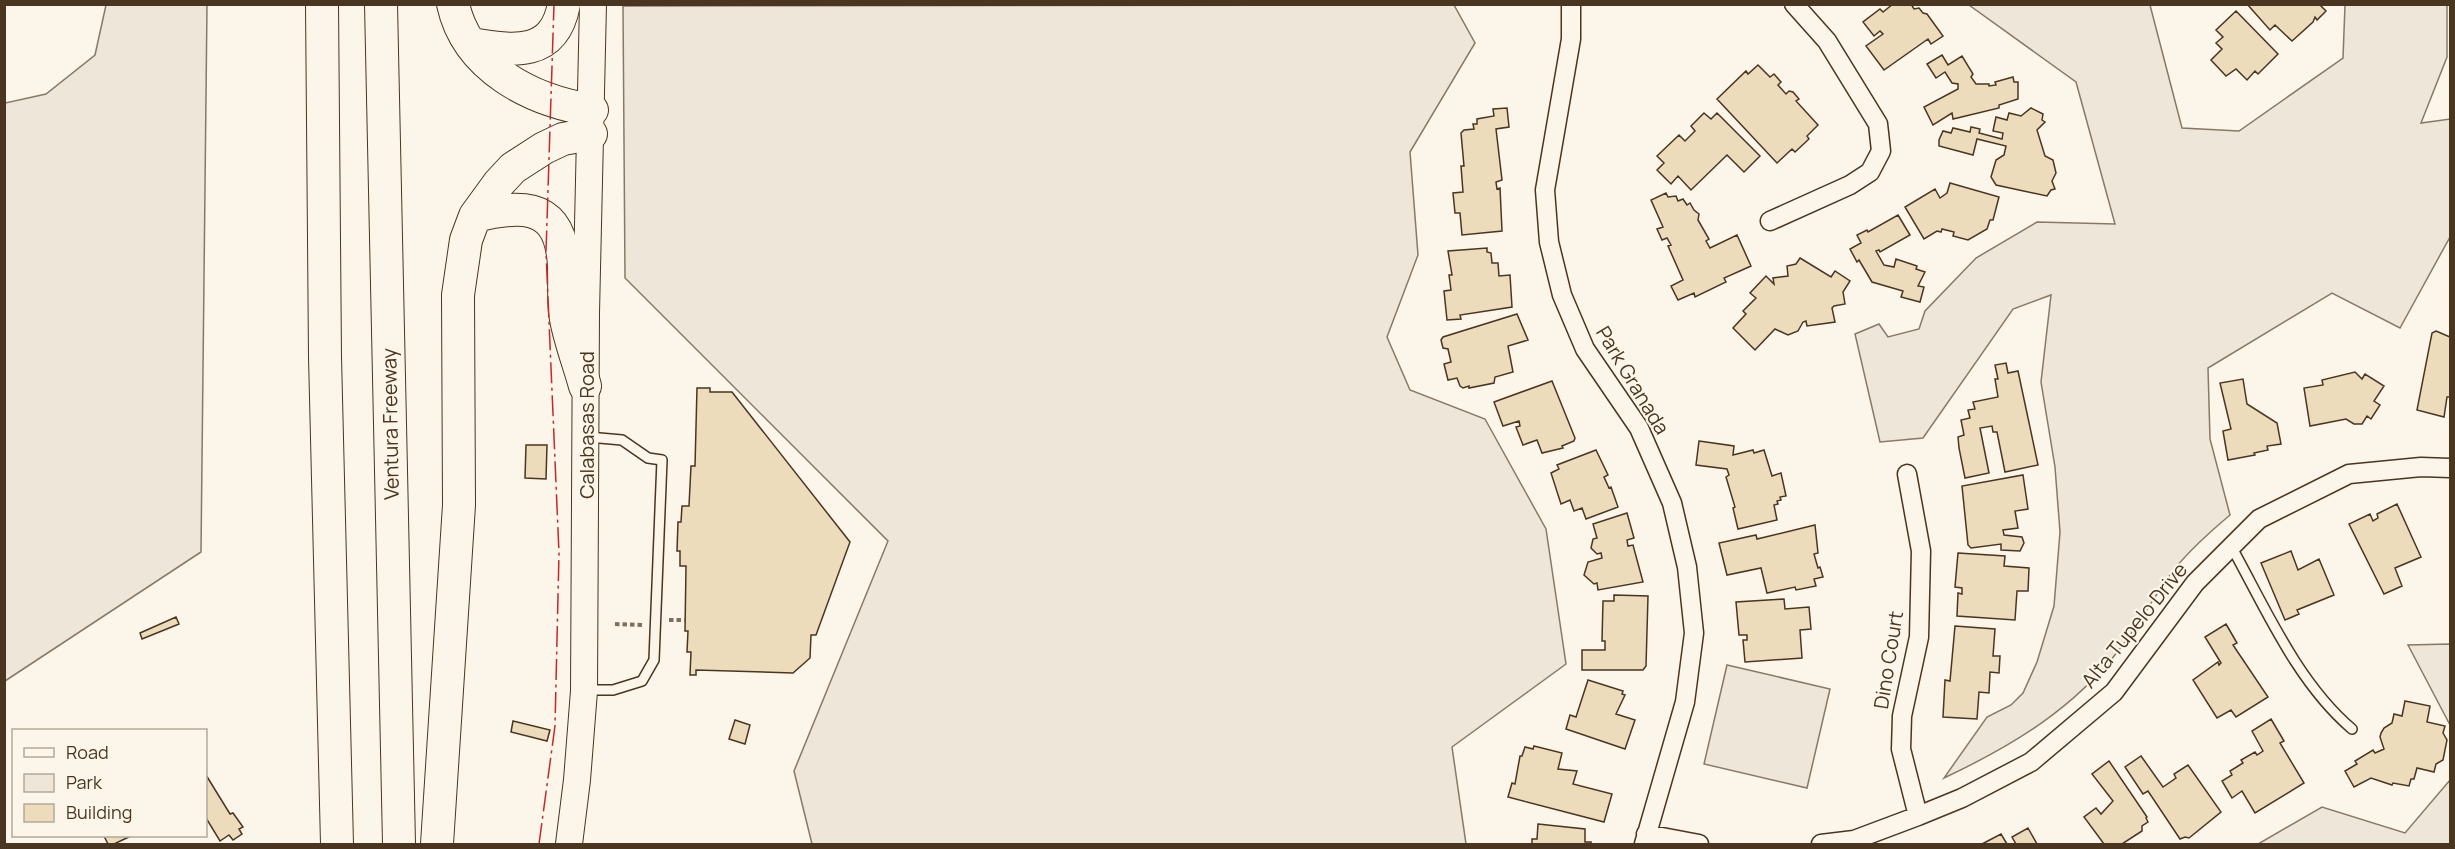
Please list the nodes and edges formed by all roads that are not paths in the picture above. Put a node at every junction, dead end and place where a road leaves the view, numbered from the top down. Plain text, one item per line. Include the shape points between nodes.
1 (322, 4) edge
2 (381, 4) edge
3 (453, 4) edge
4 (564, 4) edge
5 (593, 4) edge
6 (1571, 4) edge
7 (1794, 4) edge
8 (471, 44) junction
9 (591, 122) junction
10 (475, 216) junction
11 (1770, 221) dead end
12 (585, 386) junction
13 (586, 437) junction
14 (2451, 468) edge
15 (1907, 474) dead end
16 (2231, 546) junction
17 (584, 691) junction
18 (2352, 729) dead end
19 (1918, 816) junction
20 (1645, 839) edge
21 (337, 844) edge
22 (399, 844) edge
23 (436, 844) edge
24 (569, 844) edge
25 (1699, 844) edge
26 (1821, 844) edge

1 - 21 highway via 325,357
2 - 22 highway, Ventura Freeway
3 - 8 highway
4 - 8 highway via 557,29 547,40 508,50
5 - 9 main road, Calabasas Road
6 - 20 street, Park Granada via 1571,39 1545,190 1549,242 1562,295 1585,349 1639,428 1672,503 1688,567 1694,633 1685,702
7 - 11 street via 1827,41 1878,124 1881,151 1870,172
8 - 9 highway via 513,84
9 - 10 highway via 513,168
9 - 12 main road, Calabasas Road
10 - 12 highway via 505,208 524,208 540,213 554,225 563,253 566,319
10 - 23 highway via 466,240 458,295 459,505
12 - 13 main road, Calabasas Road
13 - 17 main road, Calabasas Road
13 - 17 lane via 622,440 648,458 662,460 654,660 642,681 613,690
14 - 16 street, Alta Tupelo Drive via 2349,474 2259,519
15 - 19 street, Dino Court via 1921,551 1919,637 1902,716 1901,749
16 - 18 lane via 2307,682
16 - 19 street, Alta Tupelo Drive via 2195,583 2114,692 2031,762
17 - 24 main road, Calabasas Road
19 - 26 street, Alta Tupelo Drive via 1854,840
20 - 25 street

